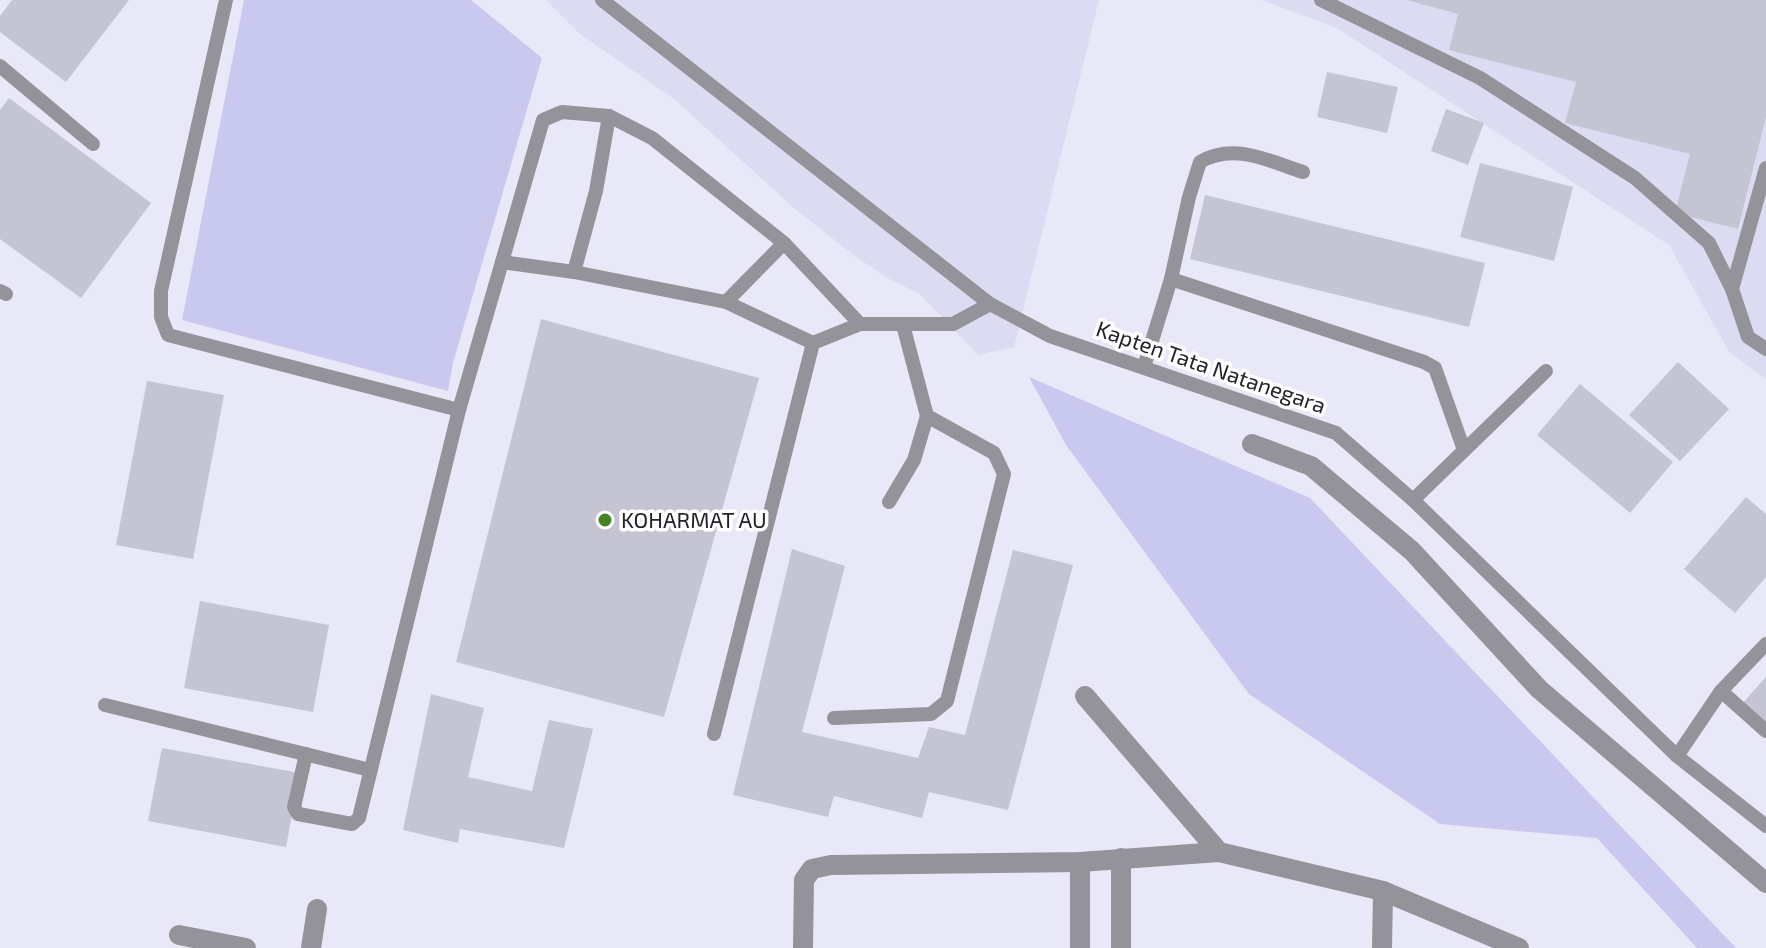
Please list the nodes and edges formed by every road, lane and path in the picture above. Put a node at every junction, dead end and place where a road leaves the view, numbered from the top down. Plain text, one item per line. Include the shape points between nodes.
1 (226, 0) edge
2 (602, 0) edge
3 (1321, 0) edge
4 (0, 66) edge
5 (609, 116) junction
6 (93, 144) dead end
7 (1766, 168) edge
8 (1303, 172) dead end
9 (784, 243) junction
10 (502, 262) junction
11 (574, 272) junction
12 (1171, 279) junction
13 (1732, 289) junction
14 (726, 302) junction
15 (990, 304) junction
16 (860, 324) junction
17 (903, 325) junction
18 (813, 343) junction
19 (1766, 349) edge
20 (1144, 367) junction
21 (1546, 371) dead end
22 (459, 410) junction
23 (927, 416) junction
24 (1252, 444) dead end
25 (1464, 450) junction
26 (1413, 500) junction
27 (889, 502) dead end
28 (1766, 644) edge
29 (1721, 691) junction
30 (1085, 696) dead end
31 (105, 705) dead end
32 (834, 718) dead end
33 (1766, 731) edge
34 (714, 734) dead end
35 (306, 754) junction
36 (1677, 756) junction
37 (370, 770) junction
38 (1766, 826) edge
39 (1219, 852) junction
40 (1121, 858) junction
41 (1080, 862) junction
42 (1766, 883) edge
43 (1383, 891) junction
44 (317, 909) dead end
45 (179, 935) dead end
46 (246, 948) edge
47 (311, 948) edge
48 (803, 948) edge
49 (1080, 948) edge
50 (1121, 948) edge
51 (1382, 948) edge
52 (1519, 948) edge

1 - 22 lane via 161,291 161,317 168,335
2 - 15 lane, Kapten Tata Natanegara
3 - 13 lane via 1480,78 1635,178 1709,243
4 - 6 lane
5 - 9 lane via 652,138
5 - 10 lane via 562,112 543,120
5 - 11 lane
7 - 13 lane
8 - 12 lane via 1230,151 1200,162
9 - 14 lane
9 - 16 lane
10 - 11 lane
10 - 22 lane
11 - 14 lane
12 - 20 lane
12 - 25 lane via 1435,368
13 - 19 lane via 1748,337
14 - 18 lane
15 - 17 lane via 953,324
15 - 20 lane, Kapten Tata Natanegara via 1050,336
16 - 17 lane
16 - 18 lane
17 - 23 lane
18 - 34 lane
20 - 26 lane, Kapten Tata Natanegara via 1336,433
21 - 25 lane
22 - 37 lane
23 - 27 lane via 914,460
23 - 32 lane via 994,453 1004,474 947,701 931,714
24 - 42 street via 1311,466 1412,551 1539,689
25 - 26 lane
26 - 36 lane, Kapten Tata Natanegara
28 - 29 lane
29 - 33 lane
29 - 36 lane
30 - 39 street
31 - 35 lane
35 - 37 lane
35 - 37 lane via 294,807 298,814 352,824 359,818
36 - 38 lane, Kapten Tata Natanegara
39 - 40 street
39 - 43 street
40 - 41 street
40 - 50 street
41 - 48 street via 812,869 804,880
41 - 49 street
43 - 51 street
43 - 52 street
44 - 47 street
45 - 46 street

